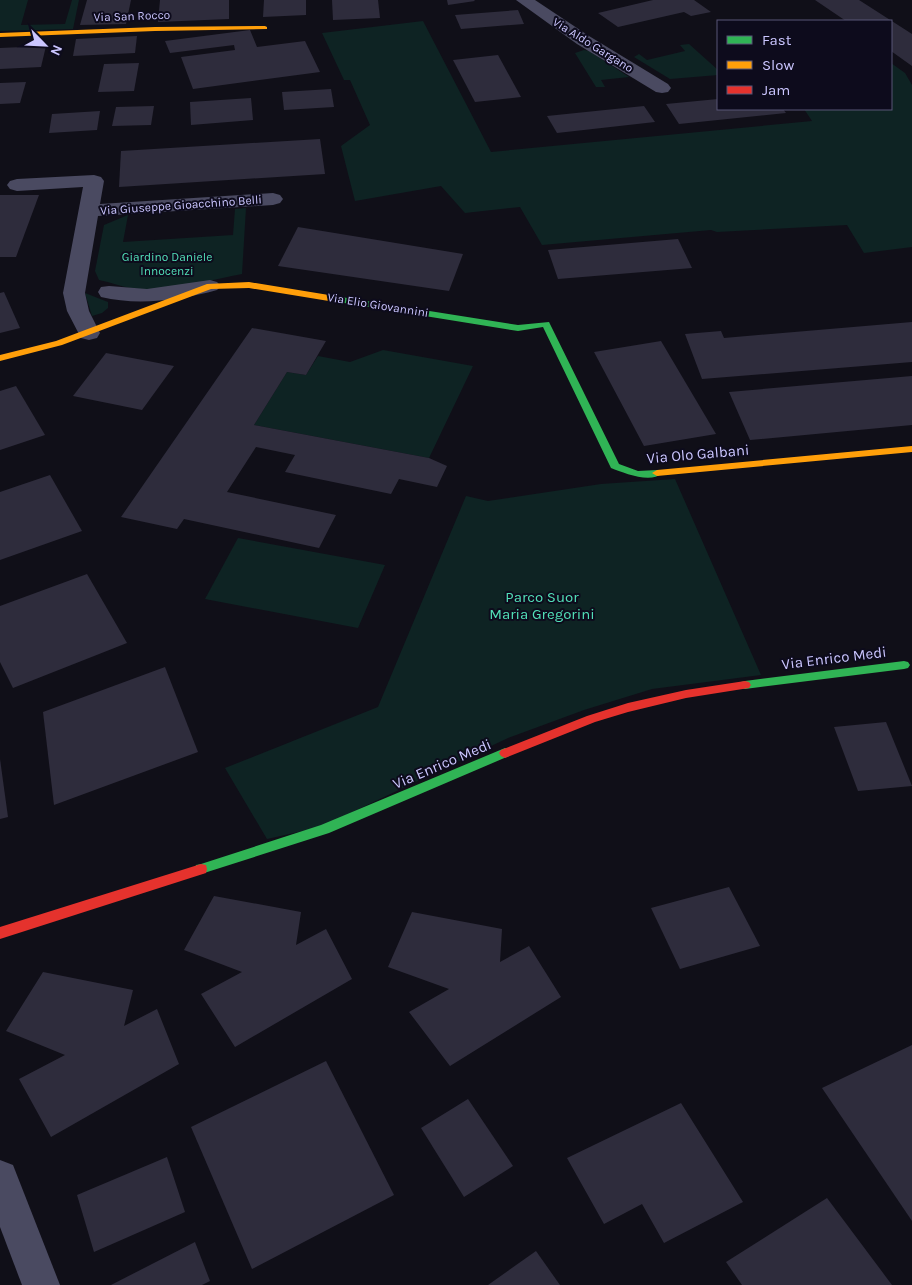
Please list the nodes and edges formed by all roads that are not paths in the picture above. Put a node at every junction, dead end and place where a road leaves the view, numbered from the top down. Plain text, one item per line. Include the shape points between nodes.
1 (524, 0) edge
2 (265, 28) dead end
3 (0, 35) edge
4 (662, 88) dead end
5 (17, 184) dead end
6 (273, 199) dead end
7 (89, 212) junction
8 (75, 279) junction
9 (210, 286) junction
10 (108, 292) junction
11 (116, 323) junction
12 (546, 324) joint
13 (89, 333) junction
14 (0, 358) edge
15 (912, 448) edge
16 (904, 665) dead end
17 (0, 933) edge
18 (0, 1178) edge
19 (41, 1285) edge

1 - 4 street, Via Aldo Gargano
2 - 3 street, Via San Rocco via 155,28
5 - 7 street, Via Giuseppe Gioacchino Belli via 94,181
6 - 7 street, Via Giuseppe Gioacchino Belli
7 - 8 street, Via Giuseppe Gioacchino Belli
8 - 10 street
8 - 13 street, Via Giuseppe Gioacchino Belli via 75,300
9 - 10 street, Via Elio Giovannini via 147,296
9 - 11 street, Via Elio Giovannini
9 - 12 street, Via Elio Giovannini via 249,285 518,328
10 - 11 street via 121,304
11 - 13 street
12 - 15 street, Via Olo Galbani via 615,466 626,472 648,474
13 - 14 street
16 - 17 street, Via Enrico Medi via 716,688 653,701 458,772 325,829
18 - 19 street

